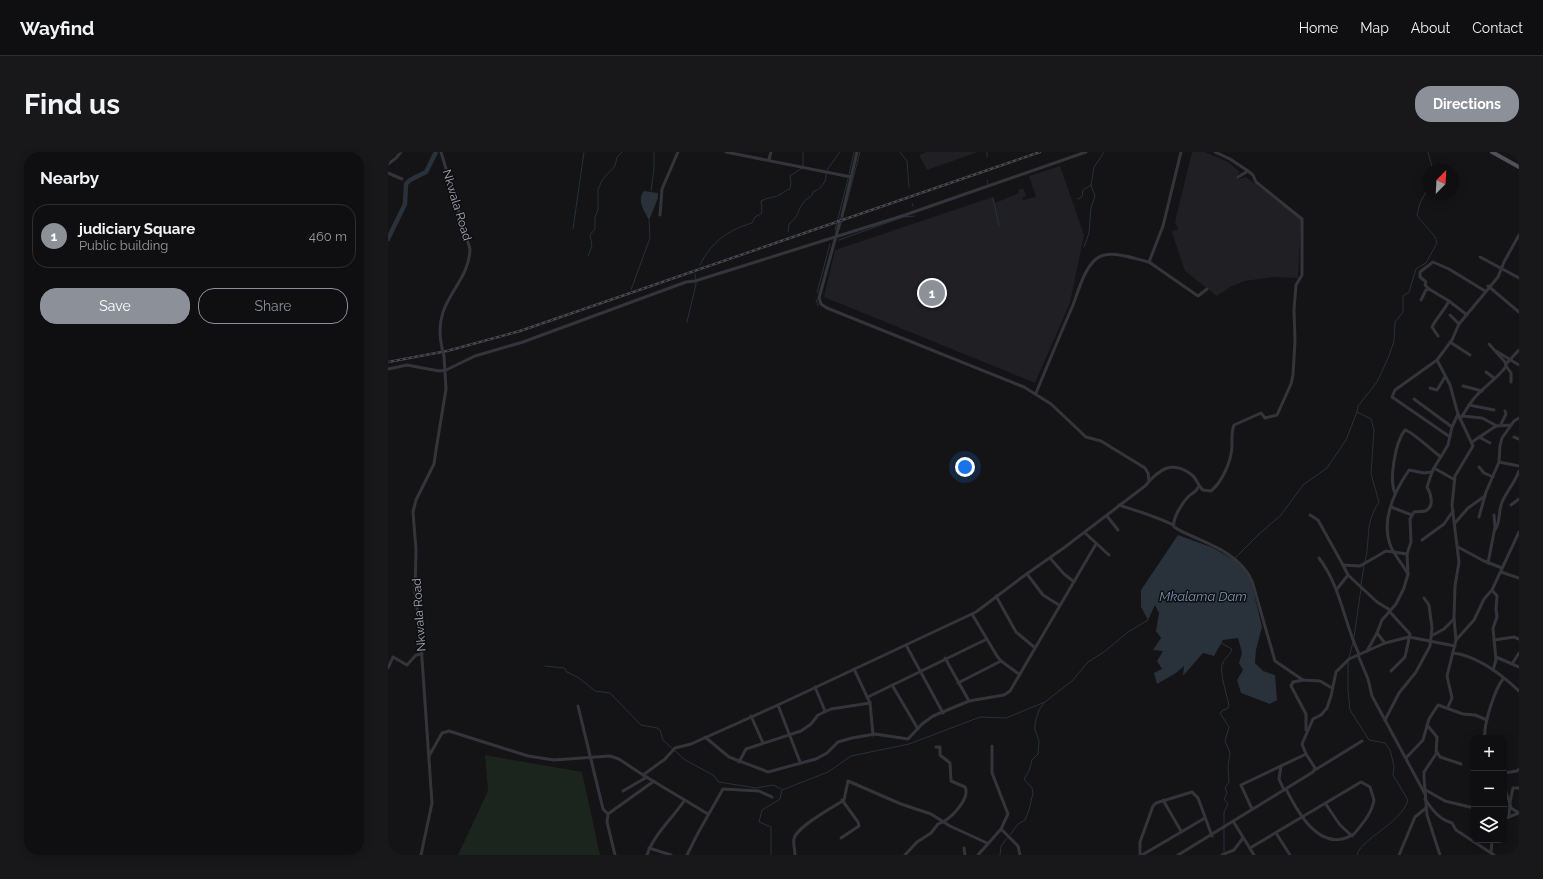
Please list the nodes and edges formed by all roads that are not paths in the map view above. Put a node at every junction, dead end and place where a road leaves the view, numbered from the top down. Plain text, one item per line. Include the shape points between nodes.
1 (401, 152) edge
2 (441, 152) edge
3 (678, 152) edge
4 (726, 152) edge
5 (771, 152) edge
6 (857, 152) edge
7 (1086, 152) edge
8 (1181, 152) edge
9 (1215, 152) edge
10 (1492, 152) edge
11 (769, 159) junction
12 (388, 164) edge
13 (1518, 165) edge
14 (1248, 171) junction
15 (388, 173) edge
16 (851, 177) junction
17 (1238, 177) dead end
18 (402, 179) dead end
19 (660, 215) dead end
20 (842, 216) tunnel mouth
21 (839, 225) tunnel mouth
22 (1519, 235) edge
23 (836, 236) junction
24 (1514, 244) junction
25 (1519, 247) edge
26 (1480, 257) dead end
27 (1149, 262) junction
28 (1501, 267) junction
29 (1519, 278) edge
30 (1488, 286) junction
31 (1207, 288) dead end
32 (1429, 289) junction
33 (1485, 291) junction
34 (1421, 300) dead end
35 (1450, 301) junction
36 (1519, 312) edge
37 (1450, 315) dead end
38 (1467, 315) junction
39 (1459, 324) junction
40 (1438, 336) dead end
41 (1450, 342) junction
42 (1489, 344) dead end
43 (1494, 350) junction
44 (1519, 350) edge
45 (1470, 355) dead end
46 (1510, 358) junction
47 (1436, 360) junction
48 (1506, 365) junction
49 (1519, 365) edge
50 (388, 369) edge
51 (446, 370) junction
52 (1486, 372) dead end
53 (1446, 377) junction
54 (1494, 378) junction
55 (1511, 382) dead end
56 (1463, 386) dead end
57 (1430, 388) dead end
58 (1482, 391) junction
59 (1036, 393) junction
60 (1414, 399) dead end
61 (1469, 406) junction
62 (1494, 410) dead end
63 (1505, 411) dead end
64 (1458, 414) junction
65 (1461, 418) junction
66 (1519, 418) edge
67 (1499, 425) junction
68 (1511, 425) junction
69 (1452, 427) junction
70 (1450, 437) junction
71 (1479, 437) junction
72 (1514, 437) dead end
73 (1519, 439) edge
74 (1472, 442) junction
75 (1490, 443) dead end
76 (1441, 457) junction
77 (1500, 462) junction
78 (1519, 466) edge
79 (1479, 467) dead end
80 (1434, 468) junction
81 (1519, 471) edge
82 (1432, 472) junction
83 (1493, 477) junction
84 (1454, 480) junction
85 (1149, 481) junction
86 (1199, 486) junction
87 (1395, 493) junction
88 (1485, 496) junction
89 (1519, 499) edge
90 (1119, 505) junction
91 (1511, 505) dead end
92 (1390, 507) junction
93 (1453, 511) junction
94 (1494, 514) dead end
95 (1310, 515) dead end
96 (1412, 515) junction
97 (1107, 516) junction
98 (1479, 517) dead end
99 (1454, 523) junction
100 (1174, 525) junction
101 (1118, 530) dead end
102 (1495, 530) junction
103 (1085, 533) junction
104 (1519, 534) edge
105 (1422, 540) dead end
106 (1096, 544) junction
107 (1458, 547) junction
108 (1395, 553) junction
109 (1407, 554) junction
110 (1109, 555) dead end
111 (1050, 558) junction
112 (1319, 558) dead end
113 (1488, 563) junction
114 (1343, 565) junction
115 (1502, 568) junction
116 (1500, 572) junction
117 (1027, 574) junction
118 (1408, 574) junction
119 (1348, 575) junction
120 (1519, 578) edge
121 (1073, 581) junction
122 (1337, 590) junction
123 (1492, 590) junction
124 (996, 596) junction
125 (1424, 598) dead end
126 (1059, 605) junction
127 (1389, 610) junction
128 (972, 614) junction
129 (1454, 619) junction
130 (1377, 634) junction
131 (1432, 635) junction
132 (1409, 637) junction
133 (1519, 638) edge
134 (987, 639) junction
135 (1456, 640) junction
136 (1494, 640) junction
137 (1432, 641) junction
138 (1385, 642) junction
139 (906, 645) junction
140 (1455, 646) junction
141 (1034, 647) junction
142 (1366, 651) junction
143 (1453, 653) junction
144 (1519, 653) edge
145 (422, 654) junction
146 (1358, 654) junction
147 (1496, 657) junction
148 (945, 658) junction
149 (1001, 661) junction
150 (1512, 664) junction
151 (1519, 667) edge
152 (388, 668) edge
153 (854, 669) junction
154 (1493, 670) junction
155 (919, 671) junction
156 (1391, 671) dead end
157 (1019, 674) junction
158 (1503, 679) junction
159 (1303, 680) junction
160 (958, 683) junction
161 (892, 685) junction
162 (815, 687) junction
163 (1332, 688) junction
164 (1519, 691) edge
165 (868, 697) junction
166 (968, 701) junction
167 (870, 703) junction
168 (778, 705) junction
169 (578, 706) dead end
170 (1448, 707) junction
171 (825, 711) junction
172 (943, 712) junction
173 (751, 716) junction
174 (1385, 720) junction
175 (1487, 720) junction
176 (1427, 725) junction
177 (918, 729) junction
178 (790, 734) junction
179 (1306, 734) junction
180 (873, 735) junction
181 (1485, 735) edge
182 (705, 737) junction
183 (1362, 741) dead end
184 (763, 743) junction
185 (992, 746) dead end
186 (936, 747) dead end
187 (1437, 752) junction
188 (1306, 754) junction
189 (429, 756) junction
190 (591, 758) junction
191 (1406, 758) junction
192 (738, 762) junction
193 (800, 762) junction
194 (1461, 764) dead end
195 (1281, 766) junction
196 (1519, 769) edge
197 (1315, 770) junction
198 (1507, 773) edge
199 (643, 775) junction
200 (647, 777) junction
201 (654, 782) junction
202 (1519, 788) edge
203 (1424, 789) junction
204 (1285, 790) junction
205 (622, 791) dead end
206 (1424, 794) junction
207 (1507, 795) edge
208 (772, 797) dead end
209 (1425, 799) junction
210 (842, 800) junction
211 (1163, 800) junction
212 (684, 801) junction
213 (1325, 803) junction
214 (1510, 803) junction
215 (1471, 807) edge
216 (1426, 808) junction
217 (1252, 809) junction
218 (1519, 813) edge
219 (608, 814) junction
220 (708, 814) junction
221 (1509, 816) joint
222 (1205, 818) junction
223 (1301, 818) junction
224 (1233, 821) junction
225 (944, 823) junction
226 (1001, 829) junction
227 (1181, 831) junction
228 (1310, 832) dead end
229 (1276, 833) junction
230 (1212, 836) junction
231 (1352, 836) junction
232 (841, 838) dead end
233 (1243, 838) junction
234 (987, 843) junction
235 (1344, 843) dead end
236 (1492, 843) edge
237 (649, 848) junction
238 (964, 848) dead end
239 (1250, 848) junction
240 (1185, 852) junction
241 (1492, 854) edge
242 (421, 855) edge
243 (615, 855) edge
244 (647, 855) edge
245 (671, 855) edge
246 (687, 855) edge
247 (795, 855) edge
248 (905, 855) edge
249 (965, 855) edge
250 (978, 855) edge
251 (1020, 855) edge
252 (1141, 855) edge
253 (1178, 855) edge
254 (1189, 855) edge
255 (1222, 855) edge
256 (1254, 855) edge
257 (1290, 855) edge
258 (1399, 855) edge
259 (1440, 855) edge

1 - 12 street
2 - 51 street, Nkwala Road, bridge via 470,249 469,260 440,316 439,330
3 - 19 street via 662,190
4 - 11 street
5 - 11 street
6 - 16 street
7 - 23 street
8 - 27 street via 1163,226
9 - 14 street
10 - 13 main road
11 - 16 street
14 - 17 street
14 - 86 street via 1256,182 1302,219 1302,274 1296,286 1292,384 1277,415 1265,418 1261,413 1234,425 1223,476 1211,491
15 - 18 street
16 - 20 street
21 - 23 street
22 - 24 street
23 - 51 street via 686,282 523,342 475,356
23 - 59 street via 819,298 821,304
24 - 25 street
24 - 28 street
26 - 28 street
27 - 31 street via 1198,296
27 - 59 street via 1116,254 1096,259 1086,274
28 - 29 street
28 - 30 street via 1498,276
30 - 33 street
30 - 36 street
32 - 33 street via 1420,277 1420,272 1433,262
32 - 34 street
32 - 35 street
33 - 38 street
35 - 38 street
35 - 40 street via 1436,317 1432,327
37 - 39 street
38 - 39 street
39 - 41 street
41 - 45 street
41 - 47 street
42 - 43 street
43 - 46 street
43 - 48 street
44 - 46 street
46 - 48 street
46 - 49 street
47 - 53 street
47 - 70 street via 1395,390 1392,397
48 - 54 street via 1502,373
48 - 55 street via 1512,373
50 - 51 street via 407,365
51 - 145 street, Nkwala Road via 446,389 434,464 416,500 413,512 416,550 415,598
52 - 54 street
53 - 57 street via 1437,390
53 - 64 street
54 - 58 street
56 - 58 street
58 - 61 street
59 - 85 street via 1086,437 1101,441 1145,468
60 - 69 street
61 - 62 street
61 - 65 street
63 - 67 street via 1506,414
64 - 65 street
64 - 69 street
65 - 67 street via 1482,418
65 - 74 street
66 - 68 street
67 - 68 street
67 - 71 street
68 - 77 street via 1501,440
69 - 70 street
70 - 76 street
71 - 74 street
71 - 75 street
72 - 73 street
74 - 84 street via 1472,448 1457,470
76 - 80 street
76 - 87 street via 1411,432 1404,430 1392,477
77 - 78 street
77 - 83 street
79 - 83 street
80 - 82 street
80 - 84 street
81 - 102 street via 1502,503
82 - 87 street via 1410,470
82 - 96 street via 1427,487 1432,498 1430,506 1425,511 1414,512
83 - 88 street
84 - 93 street
85 - 86 street via 1160,470 1172,466 1192,475
85 - 90 street
86 - 100 street via 1196,492 1187,498
87 - 92 street
88 - 98 street
88 - 99 street via 1468,508
89 - 91 street
90 - 97 street
90 - 100 street
92 - 96 street
92 - 108 street via 1389,534 1391,547
93 - 99 street
93 - 105 street via 1444,524
94 - 102 street
95 - 114 street via 1318,520
96 - 109 street via 1411,542
97 - 101 street
97 - 103 street
99 - 107 street
100 - 159 street via 1178,530 1232,556 1246,569 1276,661
102 - 113 street
103 - 106 street
103 - 111 street
104 - 115 street
106 - 110 street
106 - 121 street
107 - 113 street
107 - 129 street
108 - 109 street
108 - 114 street via 1383,552 1360,566
108 - 118 street
109 - 118 street
111 - 117 street
111 - 121 street
112 - 122 street
113 - 115 street
114 - 119 street
115 - 116 street
116 - 120 street
116 - 123 street
117 - 124 street
117 - 126 street via 1043,595
118 - 127 street via 1401,597
119 - 122 street
119 - 127 street
121 - 126 street
122 - 146 street via 1348,630
123 - 135 street via 1483,601 1474,620
123 - 136 street via 1497,596
124 - 128 street
124 - 141 street via 1016,632
125 - 131 street via 1429,605
126 - 141 street
127 - 130 street via 1380,622
127 - 132 street via 1409,631
128 - 134 street
128 - 139 street
129 - 131 street via 1444,629
129 - 135 street
130 - 138 street
130 - 142 street
131 - 137 street
132 - 137 street
132 - 138 street
132 - 156 street via 1405,657
133 - 136 street
134 - 148 street
134 - 149 street
135 - 140 street
136 - 147 street
137 - 140 street
137 - 174 street
138 - 142 street
139 - 153 street
139 - 155 street
140 - 143 street
141 - 157 street
142 - 146 street
143 - 154 street via 1469,656
143 - 170 street via 1447,675 1452,698
144 - 150 street
145 - 152 street via 416,655 407,665 393,657
145 - 189 street, Nkwala Road
146 - 163 street via 1339,667
146 - 174 street via 1371,693
147 - 150 street
147 - 154 street
148 - 155 street
148 - 160 street
149 - 157 street
149 - 160 street
150 - 151 street
153 - 162 street
153 - 165 street
154 - 158 street
155 - 161 street
155 - 172 street
157 - 166 street via 1008,694
158 - 164 street
158 - 175 street
159 - 163 street via 1320,681
159 - 179 street via 1291,685 1306,714
160 - 166 street
161 - 165 street
161 - 177 street
162 - 168 street
162 - 171 street
163 - 179 street via 1327,708 1313,720
165 - 167 street
166 - 172 street
167 - 171 street
167 - 180 street
168 - 173 street
168 - 178 street
169 - 190 street
170 - 175 street
170 - 176 street via 1438,704
171 - 178 street via 807,728
172 - 177 street via 927,719
173 - 182 street
173 - 184 street
174 - 191 street
175 - 181 street
176 - 187 street via 1437,737
176 - 191 street via 1423,740
177 - 180 street via 908,739
178 - 184 street
178 - 193 street
179 - 188 street via 1302,746
180 - 193 street via 845,739 822,756
182 - 192 street
182 - 199 street via 687,746 676,748 648,774
183 - 197 street
184 - 192 street via 746,749
185 - 226 street via 992,773 1008,810
186 - 225 street via 940,747 940,755 950,763 951,781 962,784 967,791 961,805
187 - 194 street via 1440,757
187 - 203 street via 1424,774
188 - 195 street
188 - 197 street
189 - 190 street via 444,731 449,731 528,756 562,760
189 - 242 street, Nkwala Road via 432,803
190 - 199 street via 615,757
190 - 219 street via 604,809
191 - 206 street
192 - 193 street via 768,772
195 - 204 street via 1279,779
195 - 217 street via 1241,785
196 - 198 street
197 - 204 street
199 - 200 street
200 - 201 street
200 - 205 street
201 - 212 street
201 - 219 street
202 - 214 street via 1513,788
203 - 206 street
203 - 215 street via 1445,801
204 - 217 street
204 - 223 street
206 - 209 street
207 - 214 street
208 - 220 street via 762,792 725,788
209 - 216 street
209 - 241 street via 1442,820 1452,824 1456,830
210 - 225 street via 848,781 854,782 901,804 931,814
210 - 232 street via 859,826
210 - 247 street via 795,836
211 - 222 street via 1192,792 1198,798
211 - 227 street
211 - 252 street via 1156,803 1151,810 1140,842
212 - 220 street
212 - 237 street
213 - 223 street
213 - 231 street via 1340,825
213 - 231 street via 1361,782 1370,787 1373,806
214 - 218 street
214 - 221 street
216 - 258 street via 1415,817
216 - 259 street
217 - 224 street
218 - 221 street
219 - 243 street via 607,822
220 - 246 street
222 - 227 street
222 - 230 street
223 - 228 street
223 - 229 street
224 - 230 street
224 - 233 street
225 - 234 street
225 - 248 street via 938,824
226 - 234 street
226 - 251 street via 1018,846
227 - 252 street
229 - 239 street
229 - 257 street
230 - 240 street
231 - 235 street
233 - 239 street
233 - 255 street via 1236,848
234 - 250 street
236 - 241 street
237 - 244 street
237 - 245 street
238 - 249 street
239 - 256 street
240 - 253 street
240 - 254 street

